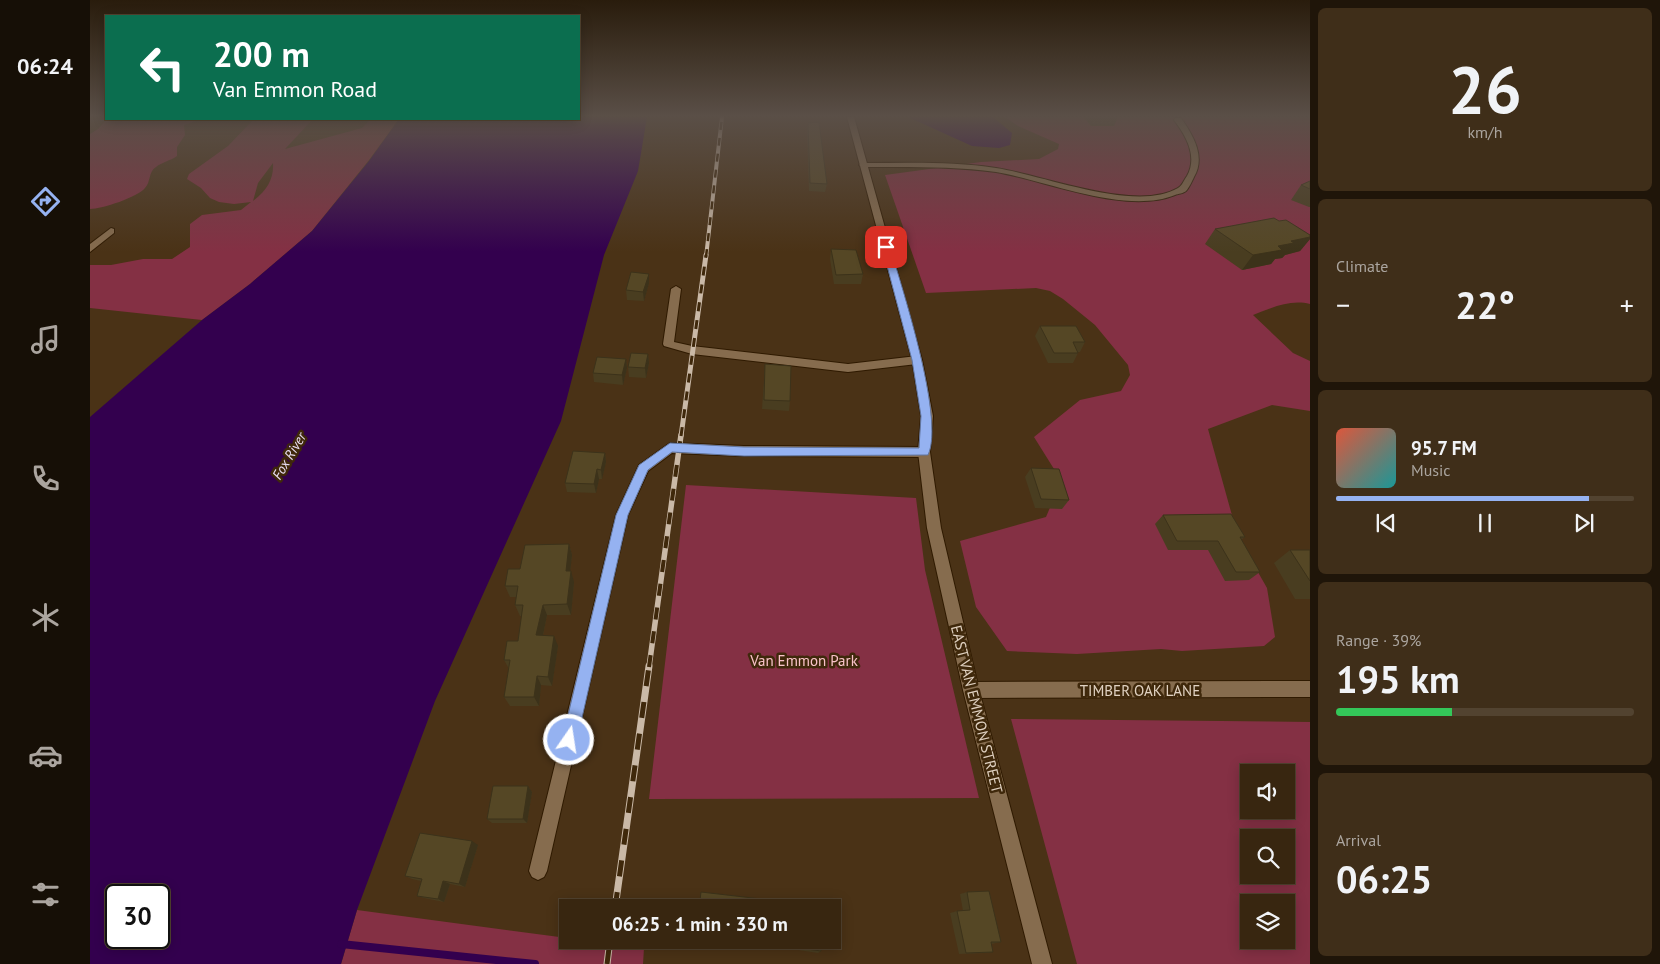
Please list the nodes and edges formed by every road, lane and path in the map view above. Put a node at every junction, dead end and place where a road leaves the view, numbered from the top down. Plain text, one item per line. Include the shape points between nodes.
1 (862, 162) edge
2 (1195, 162) edge
3 (863, 165) junction
4 (111, 231) dead end
5 (90, 249) edge
6 (676, 289) dead end
7 (917, 360) junction
8 (924, 452) junction
9 (971, 690) junction
10 (1310, 690) edge
11 (538, 872) dead end
12 (1042, 964) edge

1 - 3 street, EAST VAN EMMON STREET
2 - 3 street via 1192,180 1176,194 1152,199 1098,194 1009,172 970,167
3 - 7 street, EAST VAN EMMON STREET
4 - 5 street
6 - 7 street via 668,344 692,350 848,368
7 - 8 street, EAST VAN EMMON STREET via 926,416
8 - 9 street, EAST VAN EMMON STREET via 934,528
8 - 11 street via 744,452 670,448 643,468 622,515
9 - 10 street, TIMBER OAK LANE
9 - 12 street, EAST VAN EMMON STREET

